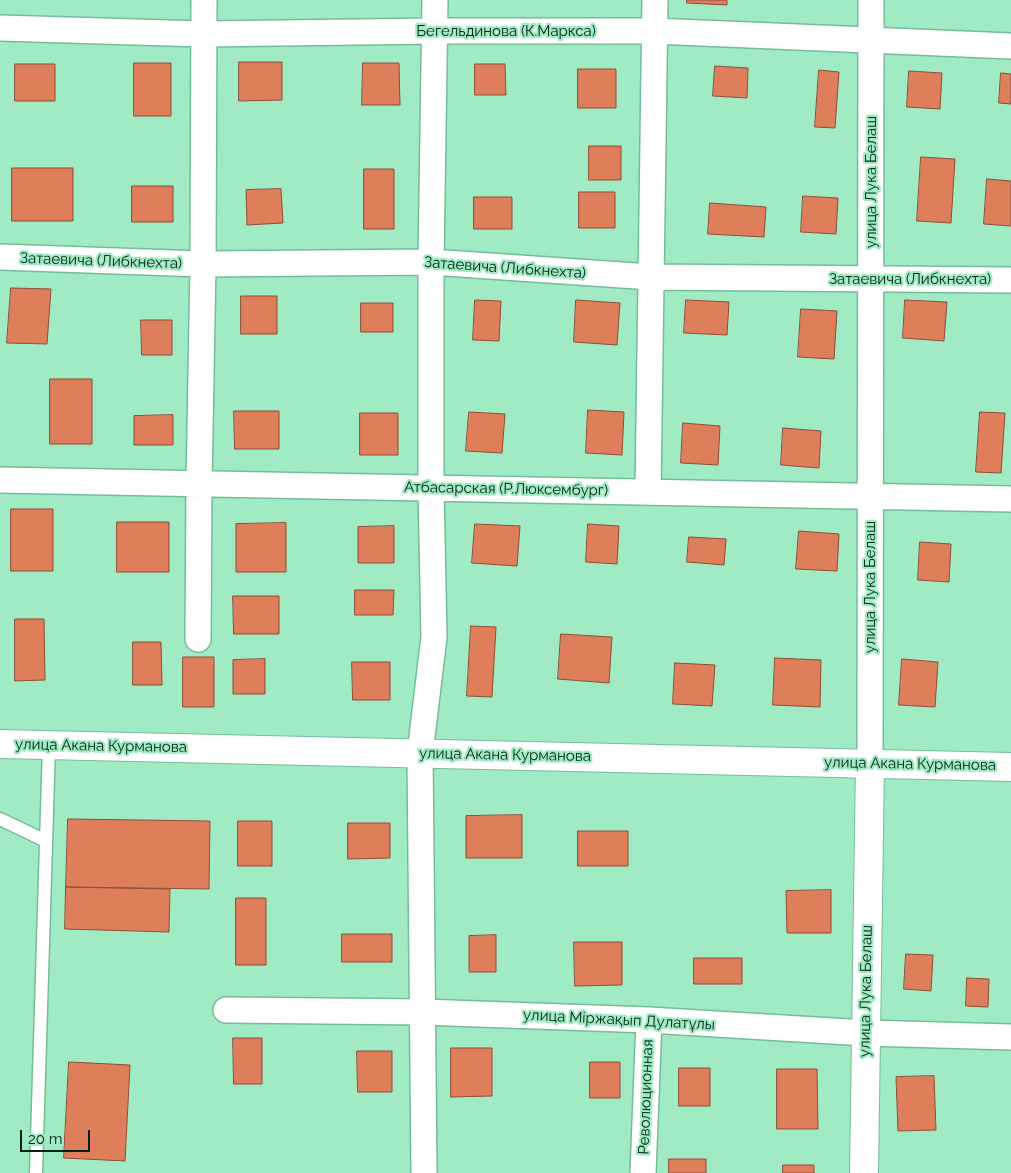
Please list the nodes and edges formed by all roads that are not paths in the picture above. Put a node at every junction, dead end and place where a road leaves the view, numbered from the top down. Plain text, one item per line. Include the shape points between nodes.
1 (204, 0) edge
2 (435, 0) edge
3 (655, 0) edge
4 (871, 0) edge
5 (0, 28) edge
6 (434, 30) junction
7 (654, 31) junction
8 (203, 34) junction
9 (871, 41) junction
10 (1011, 46) edge
11 (0, 257) edge
12 (430, 262) junction
13 (203, 264) junction
14 (651, 277) junction
15 (871, 279) junction
16 (1011, 280) edge
17 (0, 480) edge
18 (199, 484) junction
19 (431, 488) junction
20 (648, 492) junction
21 (870, 496) junction
22 (1011, 499) edge
23 (198, 639) dead end
24 (0, 744) edge
25 (49, 745) junction
26 (420, 753) junction
27 (870, 763) junction
28 (1011, 766) edge
29 (0, 819) edge
30 (46, 841) junction
31 (226, 1010) dead end
32 (422, 1012) junction
33 (649, 1020) junction
34 (866, 1033) junction
35 (1011, 1037) edge
36 (36, 1173) edge
37 (424, 1173) edge
38 (642, 1173) edge
39 (864, 1173) edge

1 - 8 street
2 - 6 street
3 - 7 street
4 - 9 street, улица Лука Белаш
5 - 8 street, Бегельдинова (К.Маркса)
6 - 7 street, Бегельдинова (К.Маркса)
6 - 8 street, Бегельдинова (К.Маркса)
6 - 12 street
7 - 9 street, Бегельдинова (К.Маркса)
7 - 14 street
8 - 13 street
9 - 10 street, Бегельдинова (К.Маркса)
9 - 15 street, улица Лука Белаш
11 - 13 street, Затаевича (Либкнехта)
12 - 13 street, Затаевича (Либкнехта)
12 - 14 street, Затаевича (Либкнехта)
12 - 19 street
13 - 18 street
14 - 15 street, Затаевича (Либкнехта)
14 - 20 street
15 - 16 street, Затаевича (Либкнехта)
15 - 21 street, улица Лука Белаш
17 - 18 street, Атбасарская (Р.Люксембург)
18 - 19 street, Атбасарская (Р.Люксембург)
18 - 23 street
19 - 20 street, Атбасарская (Р.Люксембург)
19 - 26 street via 434,638
20 - 21 street, Атбасарская (Р.Люксембург)
21 - 22 street, Атбасарская (Р.Люксембург)
21 - 27 street, улица Лука Белаш
24 - 25 main road, улица Акана Курманова
25 - 26 main road, улица Акана Курманова
25 - 30 lane
26 - 27 main road, улица Акана Курманова
26 - 32 street
27 - 28 main road, улица Акана Курманова
27 - 34 main road, улица Лука Белаш
29 - 30 lane
30 - 36 lane
31 - 32 street, улица Міржақып Дулатұлы
32 - 33 street, улица Міржақып Дулатұлы
32 - 37 street
33 - 34 street, улица Міржақып Дулатұлы
33 - 38 street, Революционная
34 - 35 street, улица Міржақып Дулатұлы
34 - 39 main road, улица Лука Белаш

